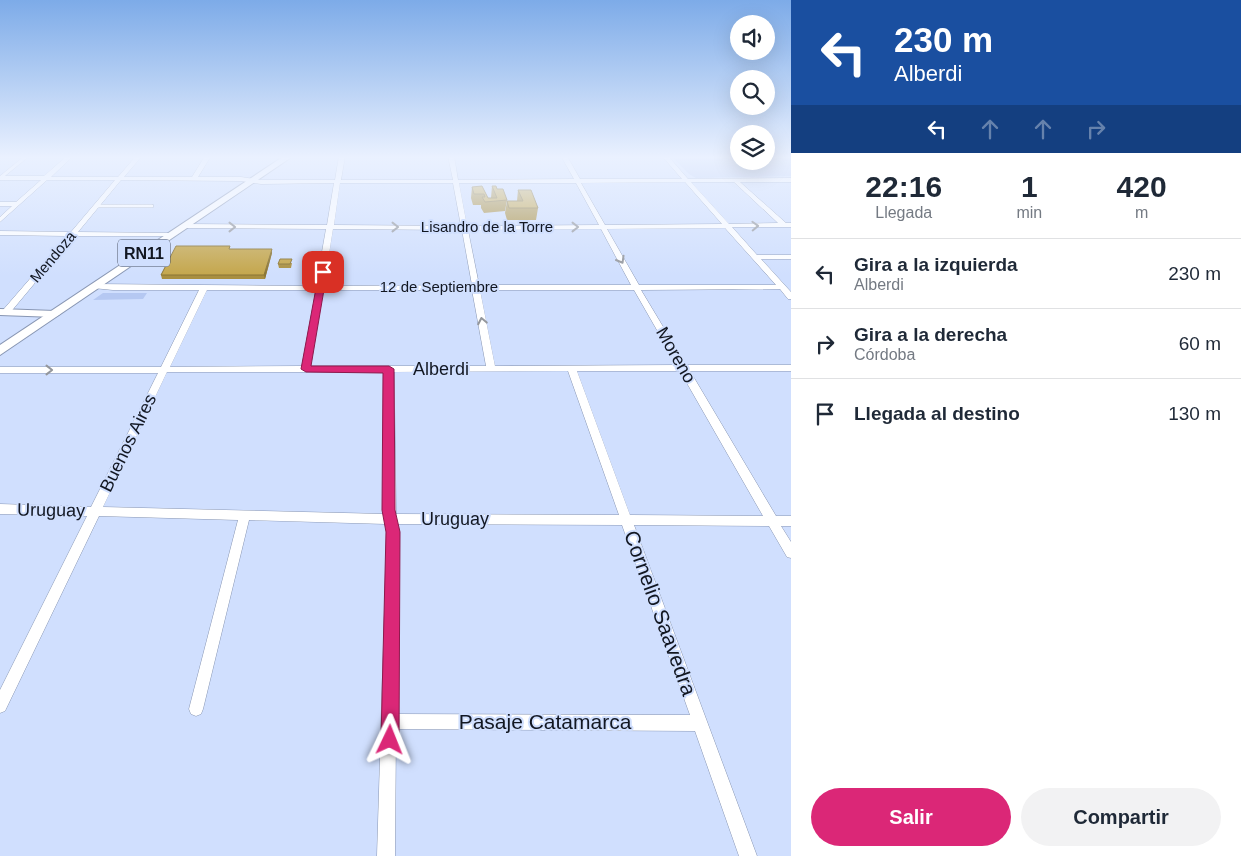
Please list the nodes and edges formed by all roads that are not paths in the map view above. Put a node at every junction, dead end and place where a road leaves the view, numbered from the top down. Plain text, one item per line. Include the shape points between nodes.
1 (27, 196) edge
2 (105, 196) edge
3 (228, 196) edge
4 (335, 196) edge
5 (459, 196) edge
6 (586, 196) edge
7 (702, 196) edge
8 (754, 196) edge
9 (0, 204) edge
10 (18, 204) junction
11 (96, 206) junction
12 (152, 206) dead end
13 (0, 220) edge
14 (788, 225) edge
15 (184, 226) junction
16 (329, 227) junction
17 (603, 227) junction
18 (730, 227) junction
19 (465, 228) junction
20 (0, 233) edge
21 (72, 234) junction
22 (170, 234) junction
23 (756, 257) junction
24 (791, 257) edge
25 (96, 286) junction
26 (636, 286) junction
27 (476, 287) junction
28 (204, 288) junction
29 (321, 288) junction
30 (788, 292) edge
31 (3, 312) edge
32 (55, 314) junction
33 (0, 351) edge
34 (684, 368) junction
35 (791, 368) edge
36 (306, 369) junction
37 (389, 369) junction
38 (491, 369) junction
39 (0, 370) edge
40 (164, 370) junction
41 (572, 370) junction
42 (0, 509) edge
43 (96, 511) junction
44 (245, 515) junction
45 (391, 519) junction
46 (627, 520) junction
47 (772, 520) junction
48 (791, 521) edge
49 (791, 553) edge
50 (0, 706) edge
51 (196, 709) dead end
52 (391, 721) junction
53 (700, 723) junction
54 (386, 856) edge
55 (748, 856) edge

1 - 10 street
2 - 11 street, Mendoza
3 - 15 main road, RN11
4 - 16 street
5 - 19 street
6 - 17 street, Moreno
7 - 18 street
8 - 14 street
9 - 10 street
10 - 13 street
11 - 12 lane
11 - 21 street, Mendoza
18 -> 14 street, Lisandro de la Torre
15 -> 16 street, Lisandro de la Torre
15 - 22 main road, RN11
16 -> 19 street, Lisandro de la Torre
16 - 29 street
17 - 18 street, Lisandro de la Torre
19 -> 17 street, Lisandro de la Torre
17 -> 26 street, Moreno
18 - 23 street
19 - 27 street
20 - 21 street
21 - 22 street
21 - 31 street, Mendoza
22 - 25 main road, RN11
23 - 24 street
23 - 30 street
25 - 28 street, 12 de Septiembre
25 - 32 main road, RN11
26 - 27 street, 12 de Septiembre
26 - 30 street, 12 de Septiembre
26 - 34 street, Moreno
27 - 29 street, 12 de Septiembre
38 -> 27 street
28 - 29 street, 12 de Septiembre
28 - 40 street, Buenos Aires
29 - 36 street
31 - 32 street
32 - 33 main road, RN11
34 - 35 street, Alberdi
34 - 41 street, Alberdi
34 - 47 street, Moreno
36 - 37 street, Alberdi
36 - 40 street, Alberdi
37 - 38 street, Alberdi
37 - 45 street
38 - 41 street, Alberdi
39 -> 40 street, Alberdi
40 - 43 street, Buenos Aires
41 - 46 street, Cornelio Saavedra
42 - 43 street, Uruguay
43 - 44 street, Uruguay
43 - 50 street, Buenos Aires
44 - 45 street, Uruguay
44 - 51 street
45 - 46 street, Uruguay
45 - 52 street
46 - 47 street, Uruguay
46 - 53 street, Cornelio Saavedra
47 - 48 street, Uruguay
47 - 49 street, Moreno
52 - 53 street, Pasaje Catamarca
52 - 54 street
53 - 55 street, Cornelio Saavedra

